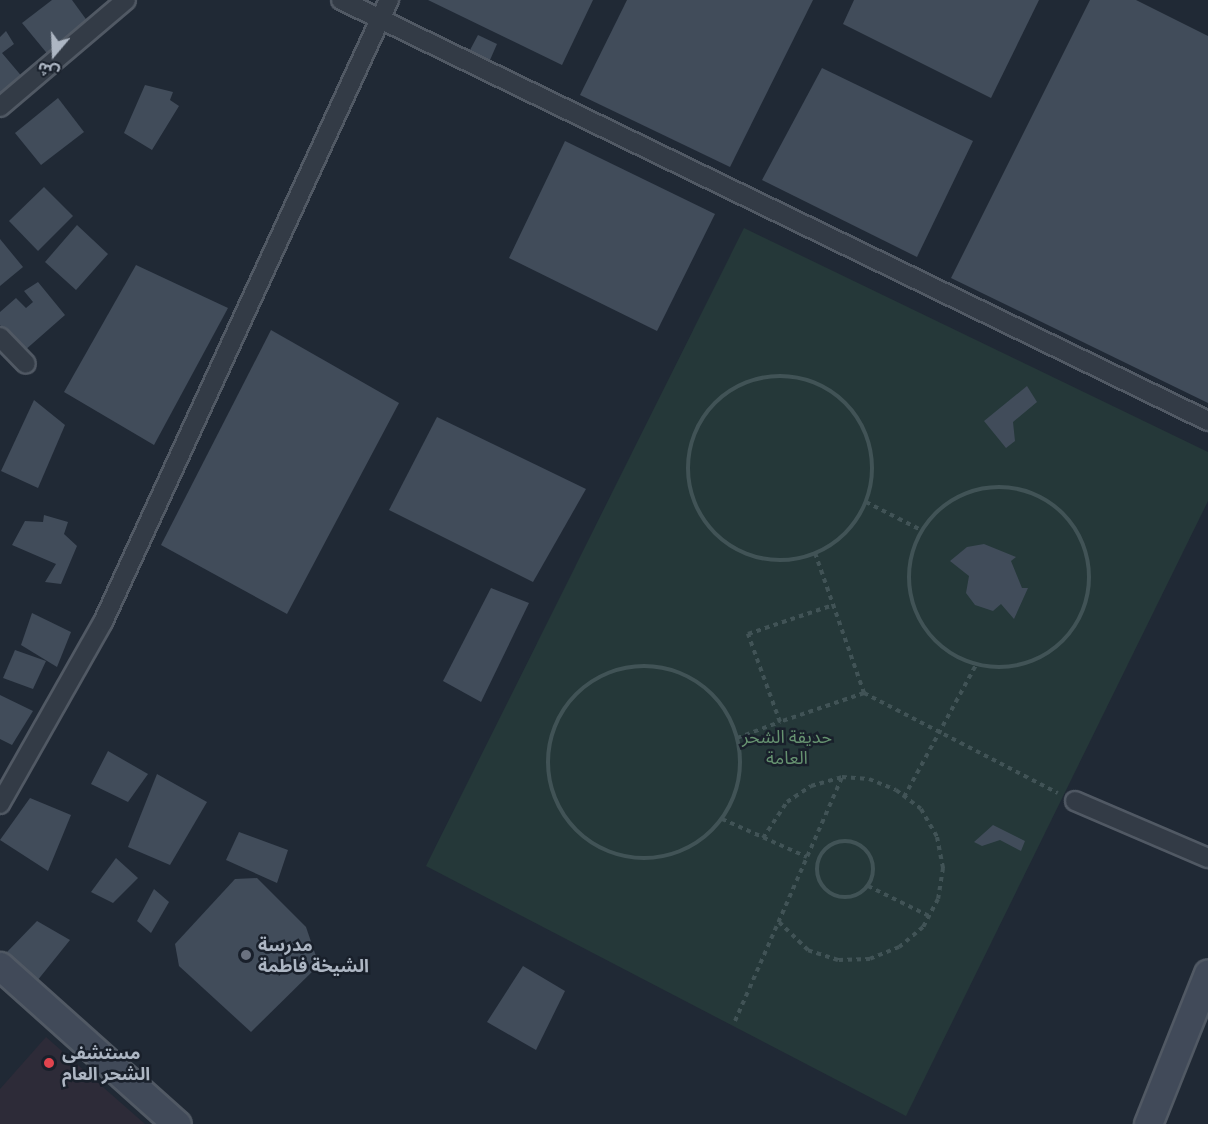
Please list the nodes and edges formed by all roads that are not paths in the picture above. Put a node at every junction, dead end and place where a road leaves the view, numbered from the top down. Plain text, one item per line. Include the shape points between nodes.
1 (126, 0) edge
2 (341, 0) edge
3 (389, 0) edge
4 (380, 19) junction
5 (0, 106) edge
6 (0, 337) edge
7 (26, 364) dead end
8 (1208, 421) edge
9 (1075, 801) road end
10 (0, 804) edge
11 (1208, 858) edge
12 (0, 966) edge
13 (1208, 973) edge
14 (177, 1124) edge
15 (1148, 1124) edge

1 - 5 street
2 - 4 street
3 - 4 street
4 - 8 street
4 - 10 street via 103,622
6 - 7 street
9 - 11 street
12 - 14 street
13 - 15 street

